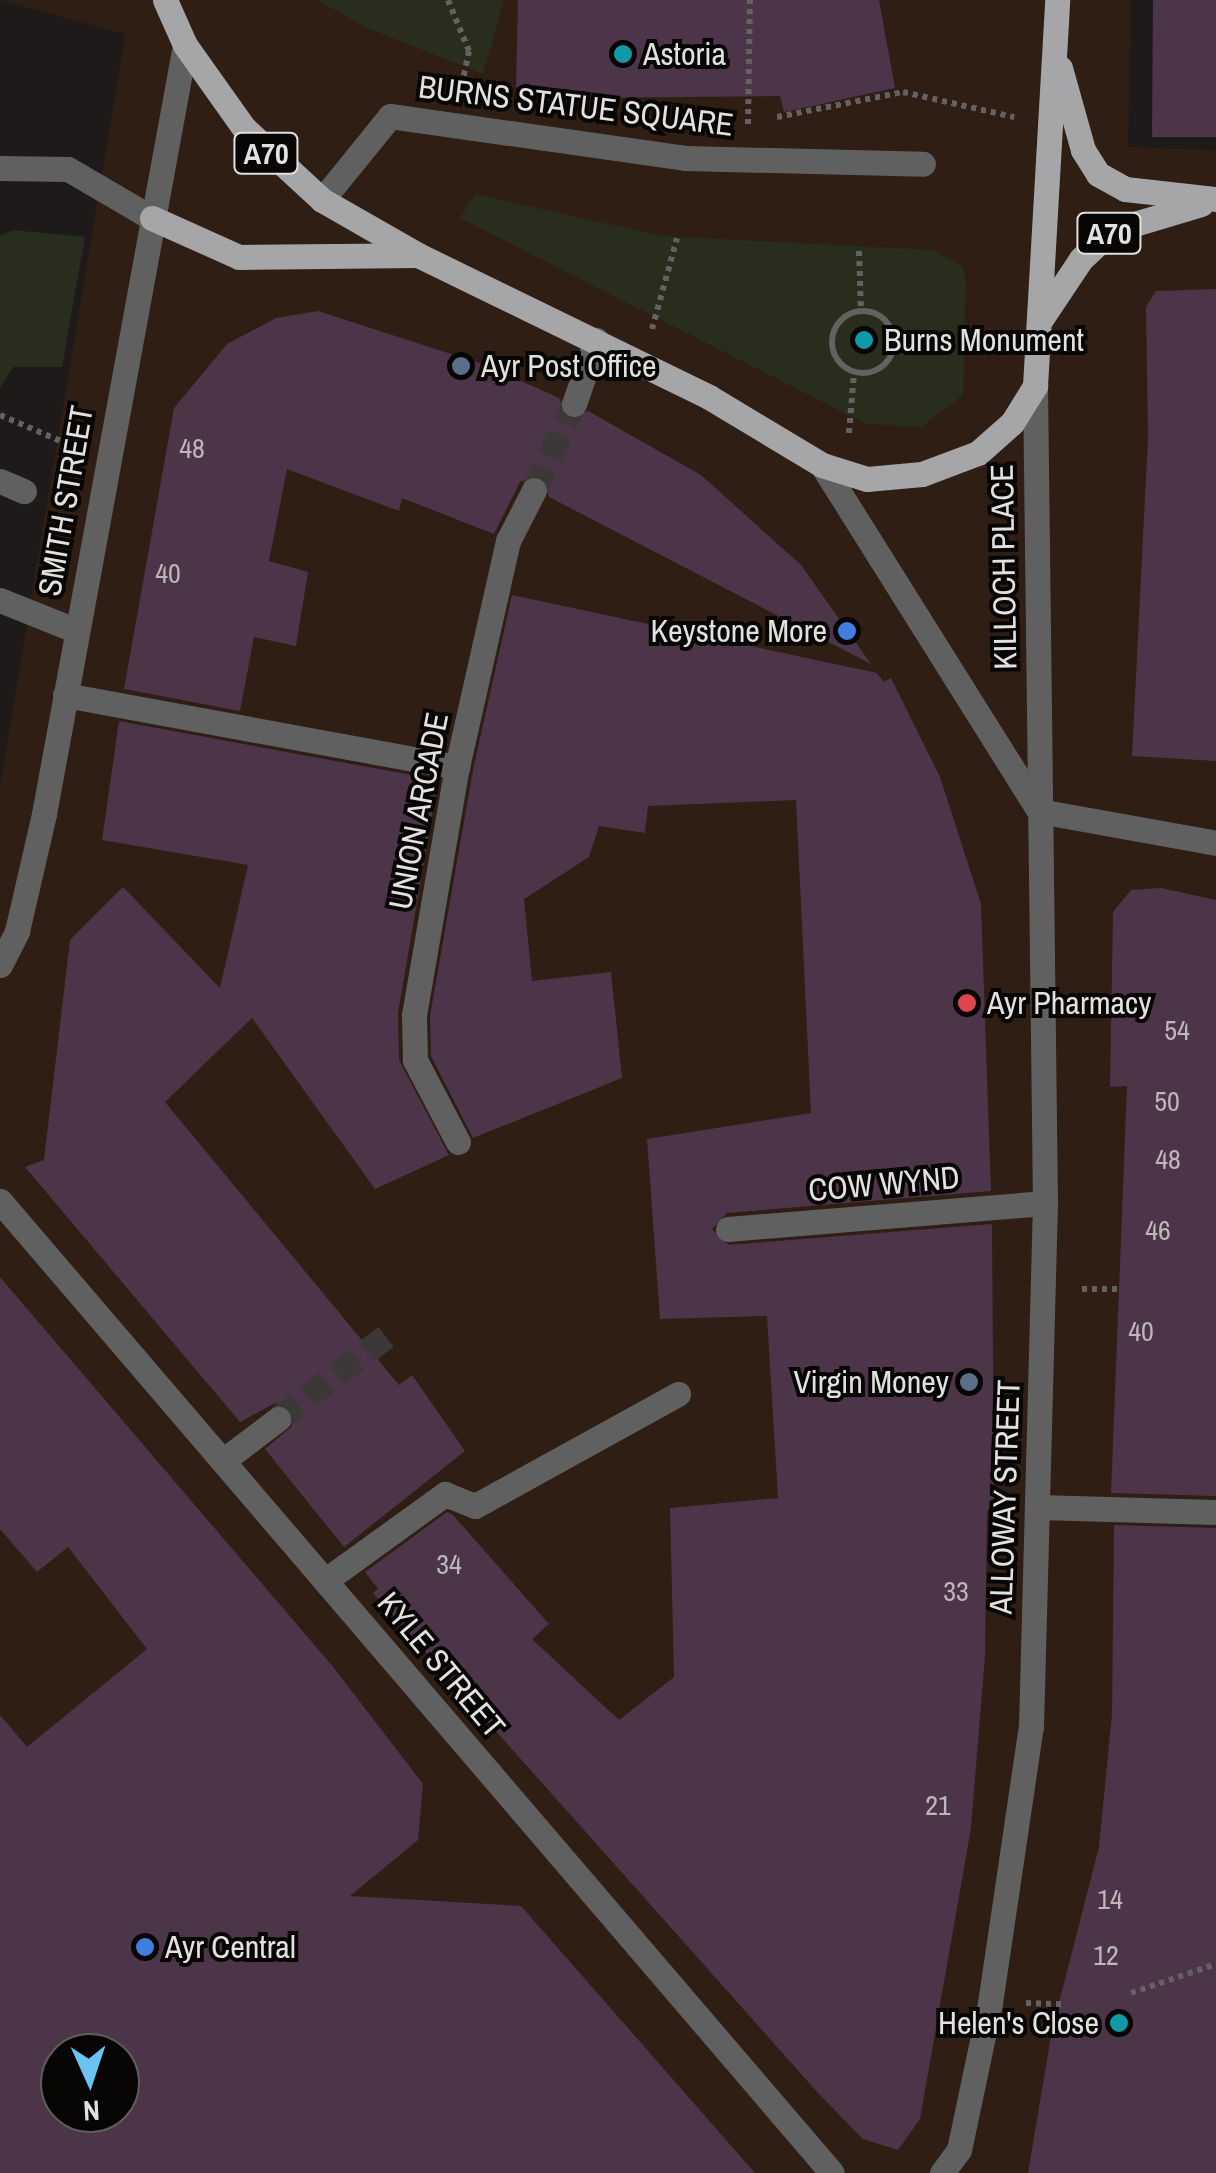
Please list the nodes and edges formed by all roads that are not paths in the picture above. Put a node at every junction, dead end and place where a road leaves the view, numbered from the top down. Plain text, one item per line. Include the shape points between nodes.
1 (165, 0) edge
2 (1057, 0) edge
3 (185, 45) junction
4 (1054, 49) junction
5 (922, 164) dead end
6 (0, 168) edge
7 (322, 200) junction
8 (1216, 200) edge
9 (152, 218) junction
10 (418, 255) junction
11 (1040, 322) junction
12 (596, 340) junction
13 (1035, 386) junction
14 (574, 404) tunnel mouth
15 (822, 465) junction
16 (534, 490) tunnel mouth
17 (0, 600) edge
18 (77, 631) junction
19 (65, 695) junction
20 (457, 767) junction
21 (1040, 811) junction
22 (1216, 843) edge
23 (0, 965) edge
24 (458, 1142) dead end
25 (0, 1201) edge
26 (1045, 1203) junction
27 (728, 1229) dead end
28 (678, 1394) dead end
29 (278, 1419) tunnel mouth
30 (224, 1460) junction
31 (1038, 1507) junction
32 (1216, 1512) edge
33 (326, 1580) junction
34 (832, 2173) edge
35 (942, 2173) edge

1 - 3 main road, A70
2 - 4 main road, A70
3 - 7 main road, A70 via 266,153
3 - 9 street, SMITH STREET
4 - 8 main road via 1083,150 1098,174 1125,189
4 - 11 main road, A70
5 - 7 street, BURNS STATUE SQUARE via 685,158 390,116
6 - 9 street via 68,169
7 - 10 main road, A70
8 - 11 main road, A70 via 1111,231 1082,259
9 - 10 main road, A70 via 239,257
9 - 18 street, SMITH STREET
10 - 12 main road, A70
11 - 13 main road, KILLOCH PLACE / A70
12 - 14 street
12 - 15 main road, A70
13 - 15 main road, A70 via 1012,423 978,453 922,474 866,479
13 - 21 street, KILLOCH PLACE
15 - 21 street
16 - 20 street, UNION ARCADE via 508,540
17 - 18 street
18 - 19 street, SMITH STREET
19 - 20 street
19 - 23 street, SMITH STREET via 17,931
20 - 24 street, UNION ARCADE via 412,1040 415,1060
21 - 22 street
21 - 26 street, ALLOWAY STREET
25 - 30 street, KYLE STREET
26 - 27 street, COW WYND
26 - 31 street, ALLOWAY STREET
28 - 33 street via 475,1506 445,1494
29 - 30 street
30 - 33 street, KYLE STREET
31 - 32 street
31 - 35 street, ALLOWAY STREET via 1028,1747 990,2003 959,2150
33 - 34 street, KYLE STREET

